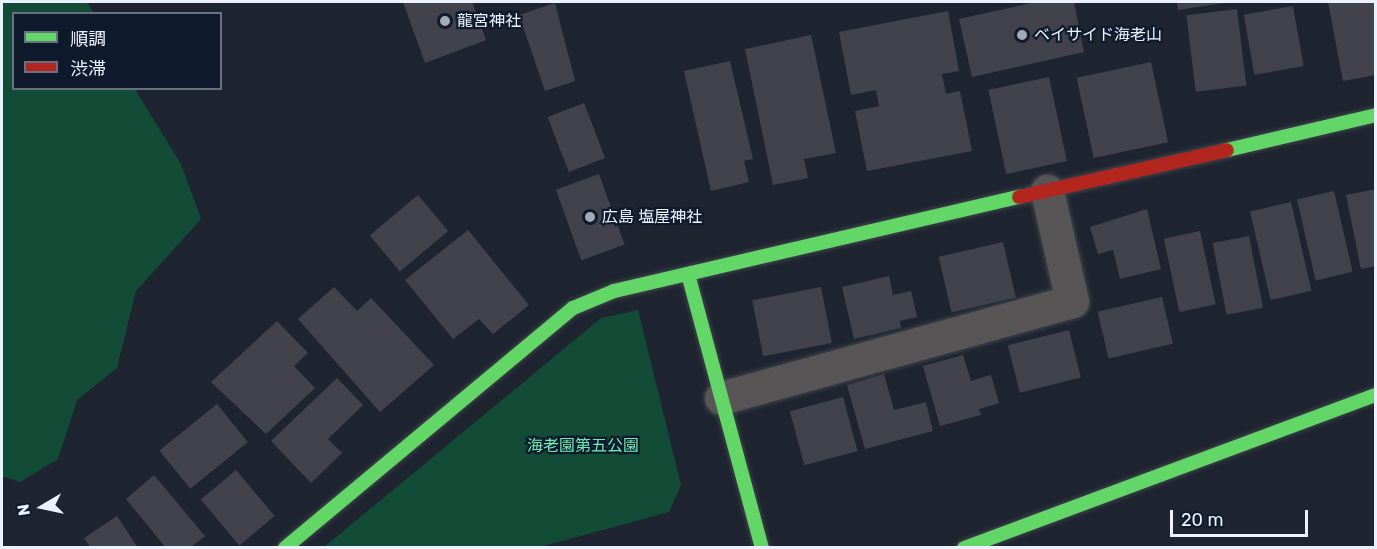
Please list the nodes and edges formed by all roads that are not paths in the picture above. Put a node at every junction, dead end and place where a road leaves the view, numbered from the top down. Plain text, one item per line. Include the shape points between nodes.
1 (1376, 115) edge
2 (1047, 191) junction
3 (688, 274) junction
4 (1376, 395) edge
5 (721, 398) junction
6 (285, 548) edge
7 (762, 548) edge
8 (964, 548) edge

1 - 2 street
2 - 3 street
2 - 5 street via 1072,301
3 - 5 street
3 - 6 street via 614,291 573,308
4 - 8 street
5 - 7 street

